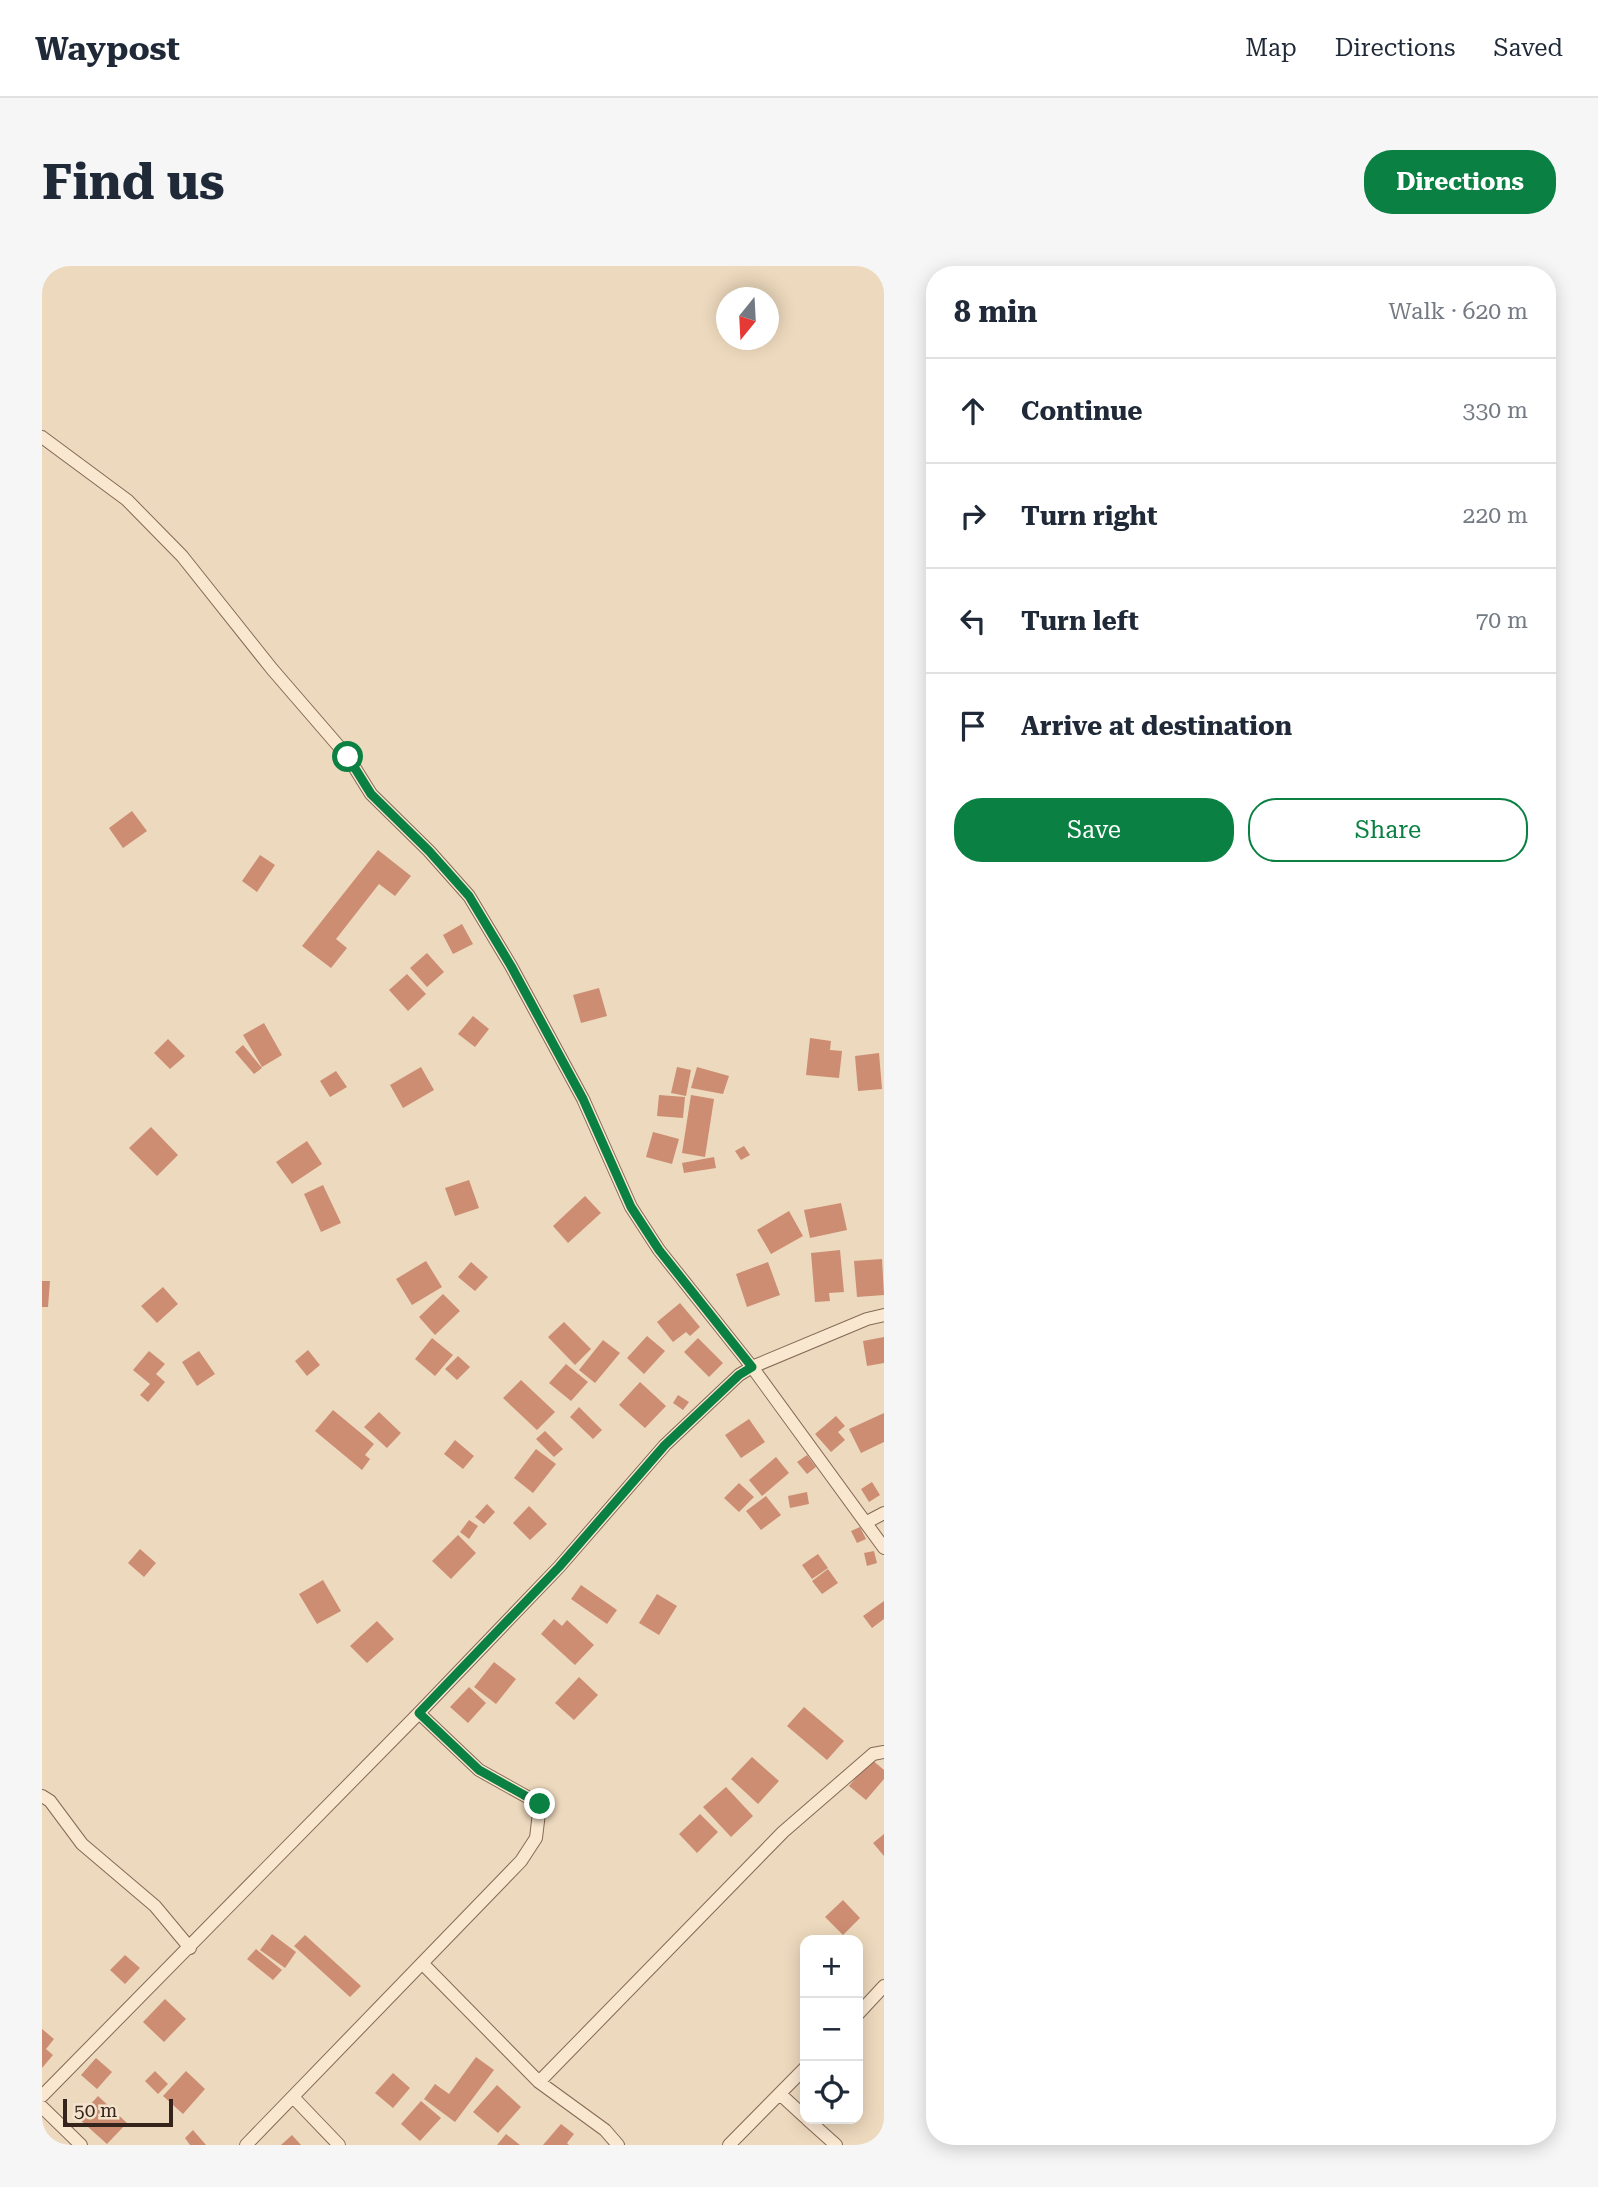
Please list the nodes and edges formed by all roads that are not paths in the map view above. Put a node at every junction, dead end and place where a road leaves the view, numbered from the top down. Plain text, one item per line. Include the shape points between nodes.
1 (42, 437) edge
2 (884, 1315) edge
3 (752, 1367) junction
4 (884, 1513) edge
5 (867, 1522) junction
6 (884, 1548) edge
7 (419, 1713) junction
8 (884, 1752) edge
9 (42, 1796) edge
10 (190, 1948) junction
11 (422, 1963) junction
12 (884, 1986) edge
13 (863, 2009) edge
14 (800, 2073) edge
15 (539, 2081) junction
16 (780, 2094) junction
17 (42, 2096) edge
18 (293, 2097) junction
19 (42, 2107) edge
20 (800, 2112) edge
21 (813, 2124) edge
22 (81, 2145) edge
23 (246, 2145) edge
24 (339, 2145) edge
25 (618, 2145) edge
26 (729, 2145) edge
27 (836, 2145) edge

1 - 3 street via 127,500 182,556 348,757 371,794 469,896 583,1099 631,1207 659,1250
2 - 3 street
3 - 5 street
3 - 7 street via 665,1445 559,1567
4 - 5 street
5 - 6 street
7 - 10 street
7 - 11 street via 479,1770 540,1804 536,1838 521,1861
8 - 15 street via 873,1754 783,1832
9 - 10 street via 82,1844 155,1906
10 - 17 street
11 - 15 street
11 - 18 street
12 - 13 street
14 - 16 street
15 - 25 street
16 - 20 street
16 - 26 street
18 - 23 street
18 - 24 street
19 - 22 street
21 - 27 street

